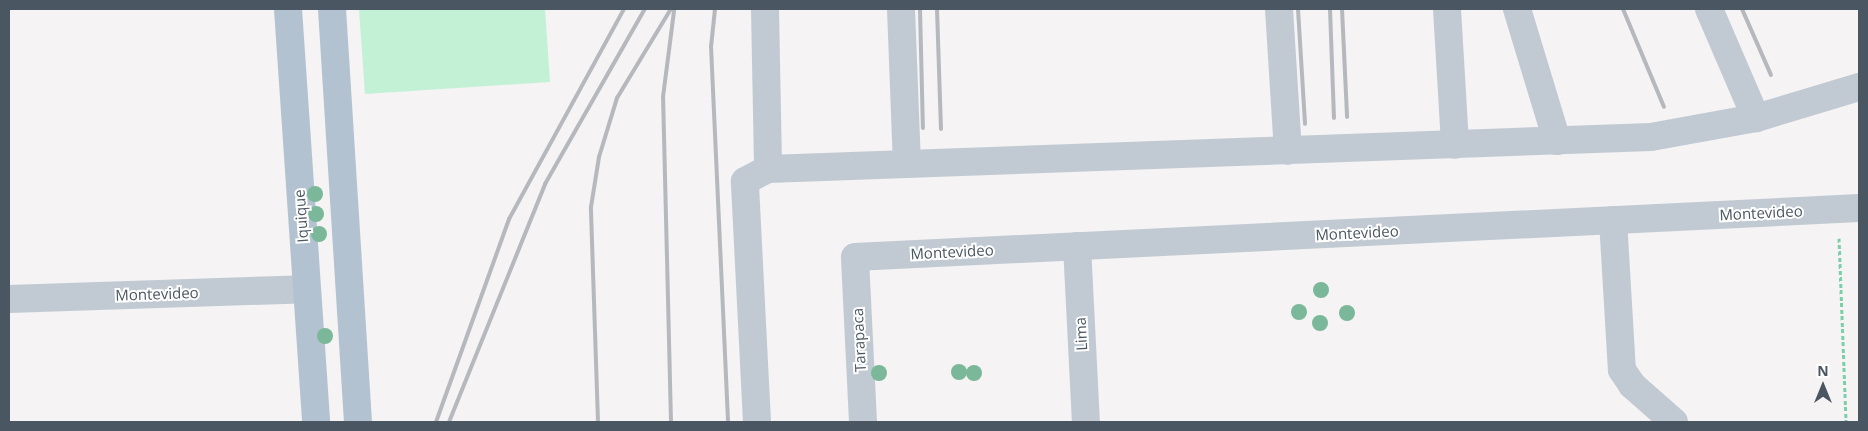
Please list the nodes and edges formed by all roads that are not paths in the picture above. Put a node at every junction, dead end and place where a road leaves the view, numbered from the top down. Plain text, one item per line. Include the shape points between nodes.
1 (288, 9) edge
2 (332, 9) edge
3 (765, 9) edge
4 (901, 9) edge
5 (1279, 9) edge
6 (1447, 9) edge
7 (1517, 9) edge
8 (1709, 9) edge
9 (1859, 87) edge
10 (1756, 118) junction
11 (1557, 141) junction
12 (1454, 145) junction
13 (1288, 151) junction
14 (907, 164) junction
15 (768, 168) junction
16 (1859, 208) edge
17 (1613, 220) junction
18 (1077, 246) junction
19 (854, 257) joint
20 (306, 289) junction
21 (9, 299) edge
22 (316, 422) edge
23 (358, 422) edge
24 (757, 422) edge
25 (863, 422) edge
26 (1086, 422) edge
27 (1674, 422) edge

1 - 20 main road, Iquique
2 - 23 main road
3 - 15 street
4 - 14 street
5 - 13 street
6 - 12 street
7 - 11 street
8 - 10 street
9 - 10 street
10 - 11 street via 1651,137
11 - 12 street
12 - 13 street
13 - 14 street
14 - 15 street
15 - 24 street via 745,181
16 - 17 street, Montevideo
17 - 18 street, Montevideo
17 - 27 street via 1622,370 1632,385
18 - 19 street, Montevideo
18 - 26 street, Lima
19 - 25 street, Tarapaca
20 - 21 street, Montevideo
20 - 22 main road, Iquique

